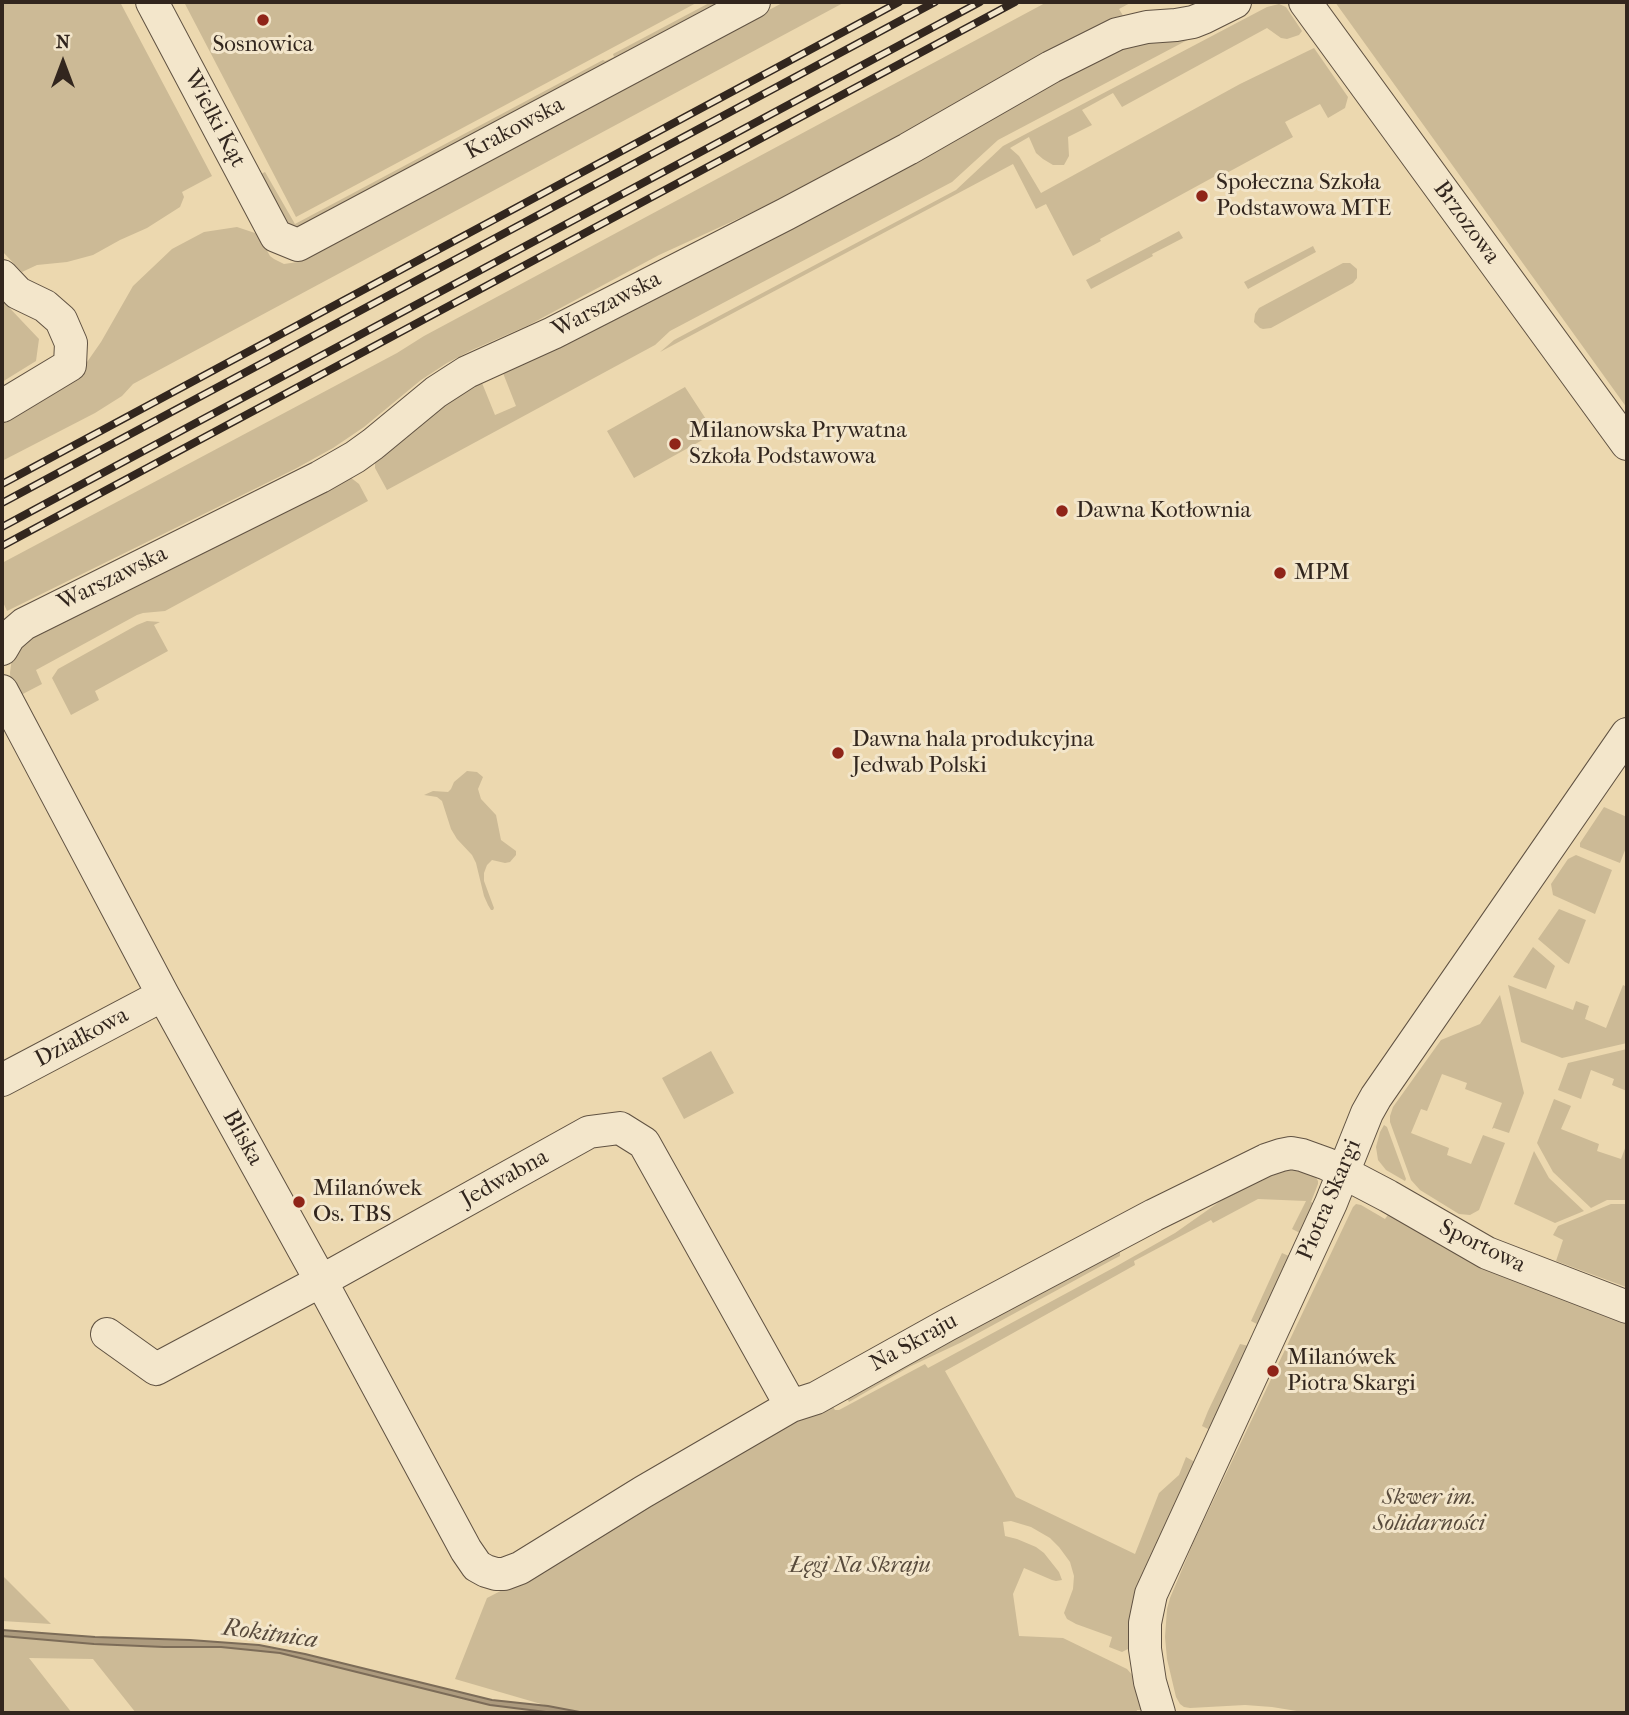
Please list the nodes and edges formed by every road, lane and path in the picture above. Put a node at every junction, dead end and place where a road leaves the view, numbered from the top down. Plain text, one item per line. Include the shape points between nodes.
1 (152, 2) edge
2 (754, 2) edge
3 (1235, 2) edge
4 (1305, 2) edge
5 (276, 236) joint
6 (2, 276) edge
7 (2, 406) edge
8 (1627, 444) edge
9 (2, 649) edge
10 (2, 691) edge
11 (1627, 734) edge
12 (163, 995) junction
13 (2, 1080) edge
14 (1344, 1172) junction
15 (321, 1281) junction
16 (1626, 1304) edge
17 (107, 1334) dead end
18 (790, 1406) junction
19 (496, 1574) joint
20 (1159, 1713) edge

1 - 5 street, Wielki Kąt
2 - 5 street, Krakowska via 298,245
3 - 9 street, Warszawska via 1192,22 1117,34 786,214 554,333 467,372 338,467 24,624
4 - 8 street, Brzozowa
6 - 7 street via 18,293 46,306 61,320 71,343 70,365
10 - 12 street, Bliska
11 - 14 street, Piotra Skargi via 1376,1097
12 - 13 street, Działkowa
12 - 15 street, Bliska
14 - 16 street, Sportowa via 1487,1254
14 - 18 street, Na Skraju via 1291,1153 1266,1160 1104,1241 816,1398
14 - 20 street, Piotra Skargi via 1151,1594 1145,1649
15 - 17 street, Jedwabna via 156,1369
15 - 18 street, Jedwabna via 589,1132 620,1128 644,1143
15 - 19 street, Bliska via 466,1550 477,1566
18 - 19 street, Na Skraju via 520,1568

